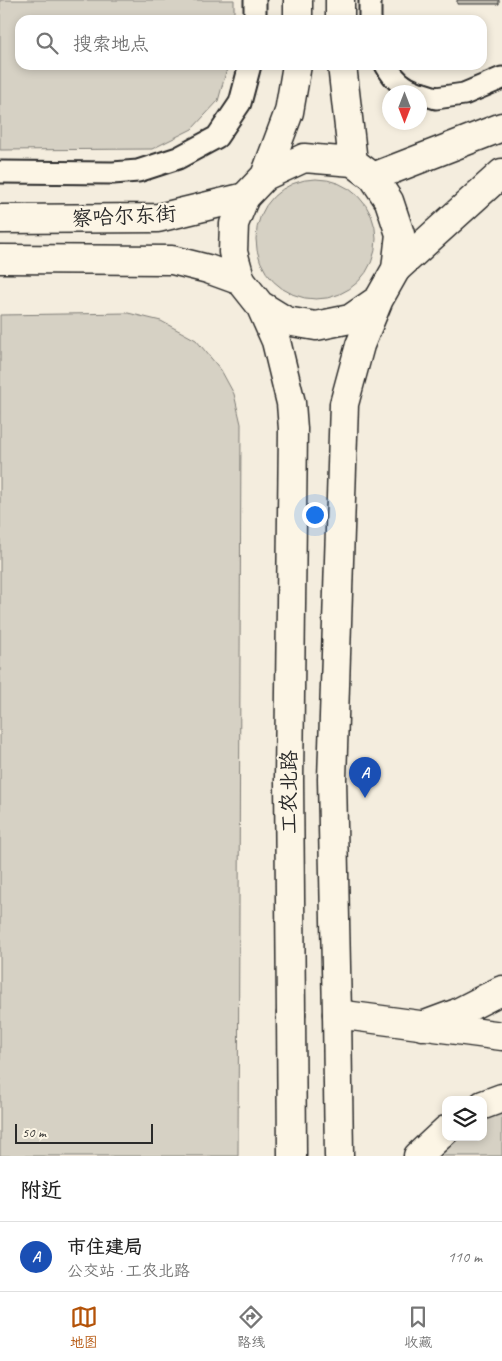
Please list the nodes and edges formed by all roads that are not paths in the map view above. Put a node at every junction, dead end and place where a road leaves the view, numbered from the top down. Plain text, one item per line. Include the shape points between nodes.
1 (255, 0) edge
2 (298, 0) edge
3 (340, 0) edge
4 (370, 0) edge
5 (255, 15) edge
6 (298, 15) edge
7 (340, 15) edge
8 (370, 15) edge
9 (249, 70) edge
10 (297, 70) edge
11 (343, 70) edge
12 (389, 70) edge
13 (502, 78) edge
14 (403, 85) edge
15 (427, 96) edge
16 (502, 128) edge
17 (363, 169) junction
18 (0, 172) edge
19 (502, 173) edge
20 (265, 176) junction
21 (245, 197) junction
22 (0, 220) edge
23 (0, 259) edge
24 (396, 268) junction
25 (241, 281) junction
26 (379, 299) junction
27 (260, 305) junction
28 (502, 990) edge
29 (337, 1014) junction
30 (422, 1026) junction
31 (502, 1036) edge
32 (502, 1098) edge
33 (487, 1104) edge
34 (442, 1134) edge
35 (292, 1156) edge
36 (339, 1156) edge
37 (418, 1156) edge

1 - 5 street
2 - 6 main road
3 - 7 main road
4 - 8 street
9 - 18 street via 240,103 217,137 178,158 138,171 113,173
10 - 20 main road via 289,112
11 - 17 main road
12 - 14 street
13 - 15 street via 464,94 436,98
16 - 17 main road
17 - 20 main road via 304,158
17 - 24 main road via 390,201 400,234
19 - 24 main road
20 - 21 main road
21 - 22 main road, 察哈尔东街 via 158,218
21 - 25 main road via 234,224 233,252
23 - 25 main road, 察哈尔东街 via 172,260
24 - 26 main road
25 - 27 main road
26 - 27 main road via 350,319 316,326 286,321
26 - 29 main road, 工农北路 via 360,345 344,404 332,779
27 - 35 main road, 工农北路 via 276,341 291,403 293,429 289,780
28 - 30 main road via 457,1013
29 - 30 main road
29 - 36 main road, 工农北路
30 - 31 main road
32 - 33 main road
34 - 37 main road

